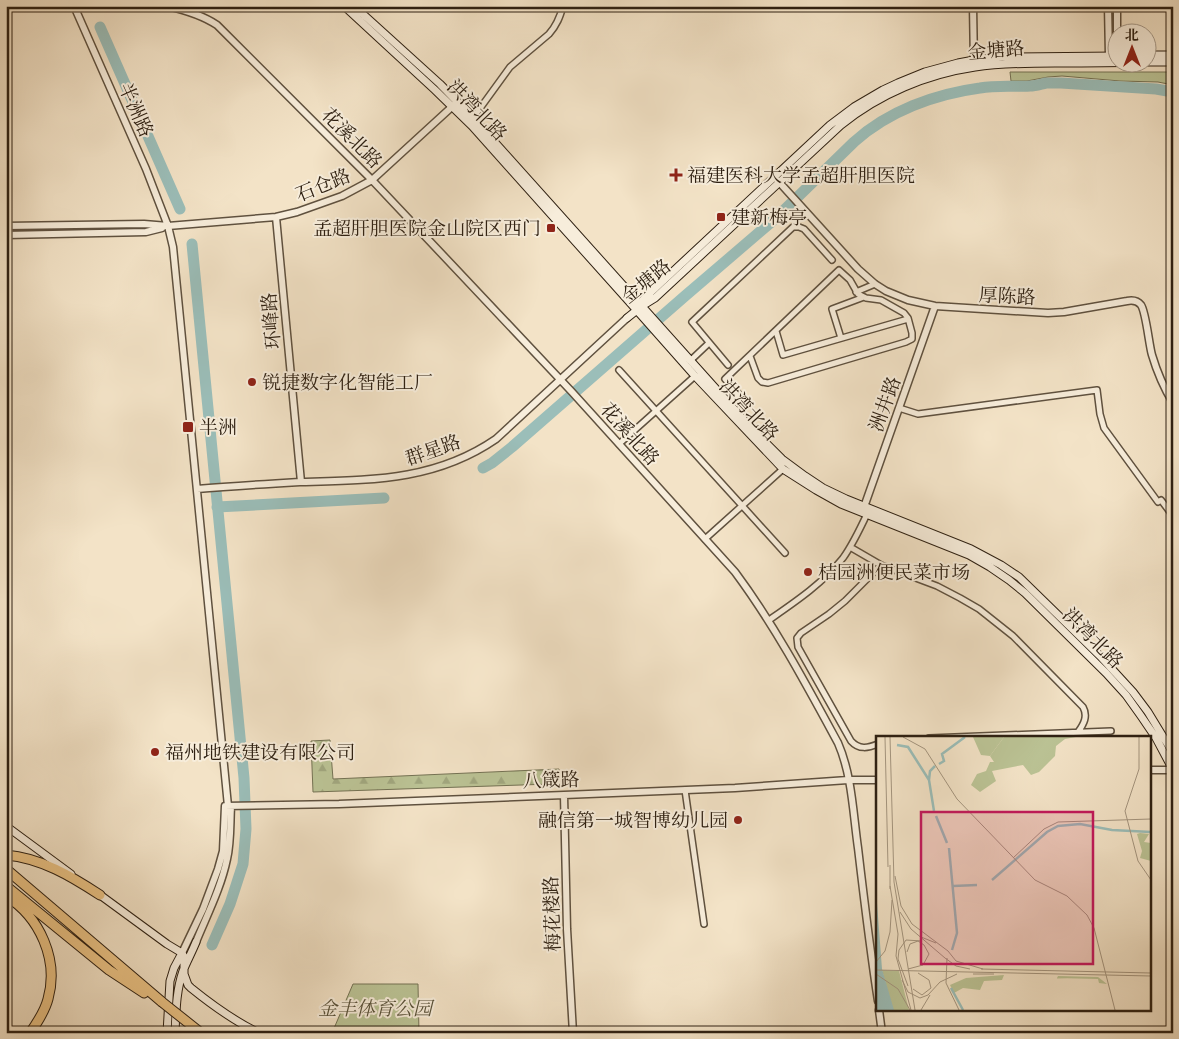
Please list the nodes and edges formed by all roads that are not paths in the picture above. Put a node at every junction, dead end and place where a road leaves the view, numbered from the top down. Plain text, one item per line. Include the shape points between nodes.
1 (74, 6) edge
2 (82, 6) edge
3 (167, 6) edge
4 (344, 6) edge
5 (354, 6) edge
6 (563, 6) edge
7 (973, 6) edge
8 (1108, 6) edge
9 (1117, 6) edge
10 (1110, 22) edge
11 (1117, 22) edge
12 (1156, 55) edge
13 (1173, 55) edge
14 (1106, 56) edge
15 (1156, 62) edge
16 (1173, 62) edge
17 (1106, 63) edge
18 (974, 64) junction
19 (455, 104) junction
20 (473, 118) junction
21 (372, 180) junction
22 (779, 182) junction
23 (276, 216) junction
24 (6, 226) edge
25 (168, 226) junction
26 (6, 235) edge
27 (832, 260) dead end
28 (874, 284) junction
29 (856, 292) junction
30 (864, 297) junction
31 (936, 306) junction
32 (638, 307) junction
33 (627, 318) joint
34 (908, 319) junction
35 (658, 328) junction
36 (776, 331) junction
37 (842, 338) junction
38 (710, 343) junction
39 (750, 356) junction
40 (691, 360) junction
41 (728, 364) dead end
42 (619, 370) dead end
43 (695, 376) junction
44 (560, 379) junction
45 (729, 403) junction
46 (1173, 403) edge
47 (899, 408) junction
48 (656, 411) junction
49 (619, 444) junction
50 (783, 469) junction
51 (301, 482) junction
52 (198, 488) junction
53 (742, 506) junction
54 (864, 511) junction
55 (1173, 516) edge
56 (705, 539) junction
57 (850, 547) junction
58 (785, 553) dead end
59 (881, 565) junction
60 (768, 620) junction
61 (815, 678) junction
62 (806, 684) junction
63 (820, 687) junction
64 (810, 692) junction
65 (1111, 731) dead end
66 (1078, 732) junction
67 (1008, 736) edge
68 (876, 745) edge
69 (1173, 753) edge
70 (1152, 770) edge
71 (1173, 770) edge
72 (848, 780) junction
73 (876, 780) edge
74 (685, 790) junction
75 (564, 795) junction
76 (228, 806) junction
77 (6, 826) edge
78 (6, 855) edge
79 (6, 869) edge
80 (6, 886) edge
81 (100, 895) junction
82 (6, 896) edge
83 (704, 924) dead end
84 (196, 942) joint
85 (182, 953) junction
86 (184, 970) junction
87 (876, 986) edge
88 (162, 1002) junction
89 (879, 1012) edge
90 (30, 1033) edge
91 (167, 1033) edge
92 (175, 1033) edge
93 (201, 1033) edge
94 (259, 1033) edge
95 (572, 1033) edge
96 (882, 1033) edge

1 - 2 street
1 - 25 street, 半洲路
3 - 21 street, 花溪北路 via 217,25
4 - 19 main road, 洪湾北路
5 - 19 main road, 洪湾北路
6 - 20 street via 554,28 510,67
7 - 18 street
8 - 10 street
9 - 11 street
12 - 13 main road
14 - 18 main road, 金塘路 via 1002,57
15 - 16 main road
17 - 18 main road, 金塘路
18 - 22 main road, 金塘路 via 926,79 875,101 841,125
18 - 32 main road, 金塘路 via 938,68 898,82 848,112 813,140
19 - 20 main road, 洪湾北路
19 - 21 street, 石仓路
19 - 32 main road, 洪湾北路
20 - 32 main road, 洪湾北路
21 - 23 street, 石仓路 via 319,205
21 - 44 street, 花溪北路
22 - 28 street, 厚陈路
22 - 32 main road, 金塘路 via 655,298
23 - 25 street, 石仓路
23 - 51 street, 环峰路
24 - 25 street, 石仓路
25 - 26 street, 石仓路 via 146,232
25 - 52 street, 半洲路 via 173,247
27 - 38 street via 804,229 799,226 791,228 692,322
28 - 29 street
28 - 31 street, 厚陈路 via 897,296
29 - 30 street
29 - 36 street via 850,280 839,270
30 - 34 street via 895,307
30 - 37 street via 832,309
31 - 46 street, 厚陈路 via 1055,313 1127,300 1138,302 1144,311 1155,366
31 - 47 street, 洲井路
32 - 33 main road, 金塘路
32 - 35 main road, 洪湾北路
33 - 44 street, 群星路
34 - 37 street
34 - 39 street via 912,333 909,341 768,383 758,378
35 - 40 main road, 洪湾北路
35 - 43 main road, 洪湾北路
36 - 37 street via 783,355
36 - 39 street
38 - 40 street
38 - 41 street
39 - 45 street via 725,379 738,393
40 - 45 main road, 洪湾北路
42 - 48 street
43 - 48 street
43 - 50 main road, 洪湾北路
44 - 49 street, 花溪北路
44 - 51 street, 群星路 via 496,439 449,463 390,478
45 - 54 main road, 洪湾北路 via 793,468
47 - 54 street, 洲井路
47 - 55 street via 918,414 1097,390 1104,428 1158,502 1161,500
48 - 49 street
48 - 53 street
49 - 56 street, 花溪北路
50 - 53 street
50 - 54 main road, 洪湾北路 via 841,504
51 - 52 street, 群星路
52 - 76 street, 半洲路
53 - 56 street
53 - 58 street
54 - 57 street
54 - 69 main road, 洪湾北路 via 971,549 1019,577 1133,692
54 - 71 main road, 洪湾北路 via 969,555 1016,586 1126,695 1156,738
56 - 60 street, 花溪北路 via 735,572
57 - 59 street
57 - 60 street via 816,585
59 - 61 street via 845,601 799,636 798,647
59 - 66 street via 960,598 1013,636 1083,706 1085,720
60 - 62 street, 花溪北路
61 - 62 street
61 - 63 street
62 - 64 street, 花溪北路
63 - 64 street
63 - 68 street via 853,744 865,748
64 - 72 street, 花溪北路 via 838,743
65 - 66 street
66 - 67 street
70 - 71 street
72 - 73 street, 八箴路
72 - 74 street, 八箴路
72 - 87 street, 花溪北路
74 - 75 street, 八箴路
74 - 83 street
75 - 76 street, 八箴路
75 - 95 street, 梅花楼路
76 - 84 street via 230,840 225,869
76 - 85 street via 220,864
77 - 81 main road
78 - 81 highway via 50,867
79 - 88 highway
80 - 88 highway via 109,970
81 - 85 main road
82 - 90 highway via 23,908 36,926 49,960 48,1000
84 - 86 main road
85 - 86 main road
85 - 91 main road via 170,981
86 - 92 main road via 177,997
86 - 94 main road via 191,988 226,1015
88 - 93 highway, bridge
89 - 96 street

